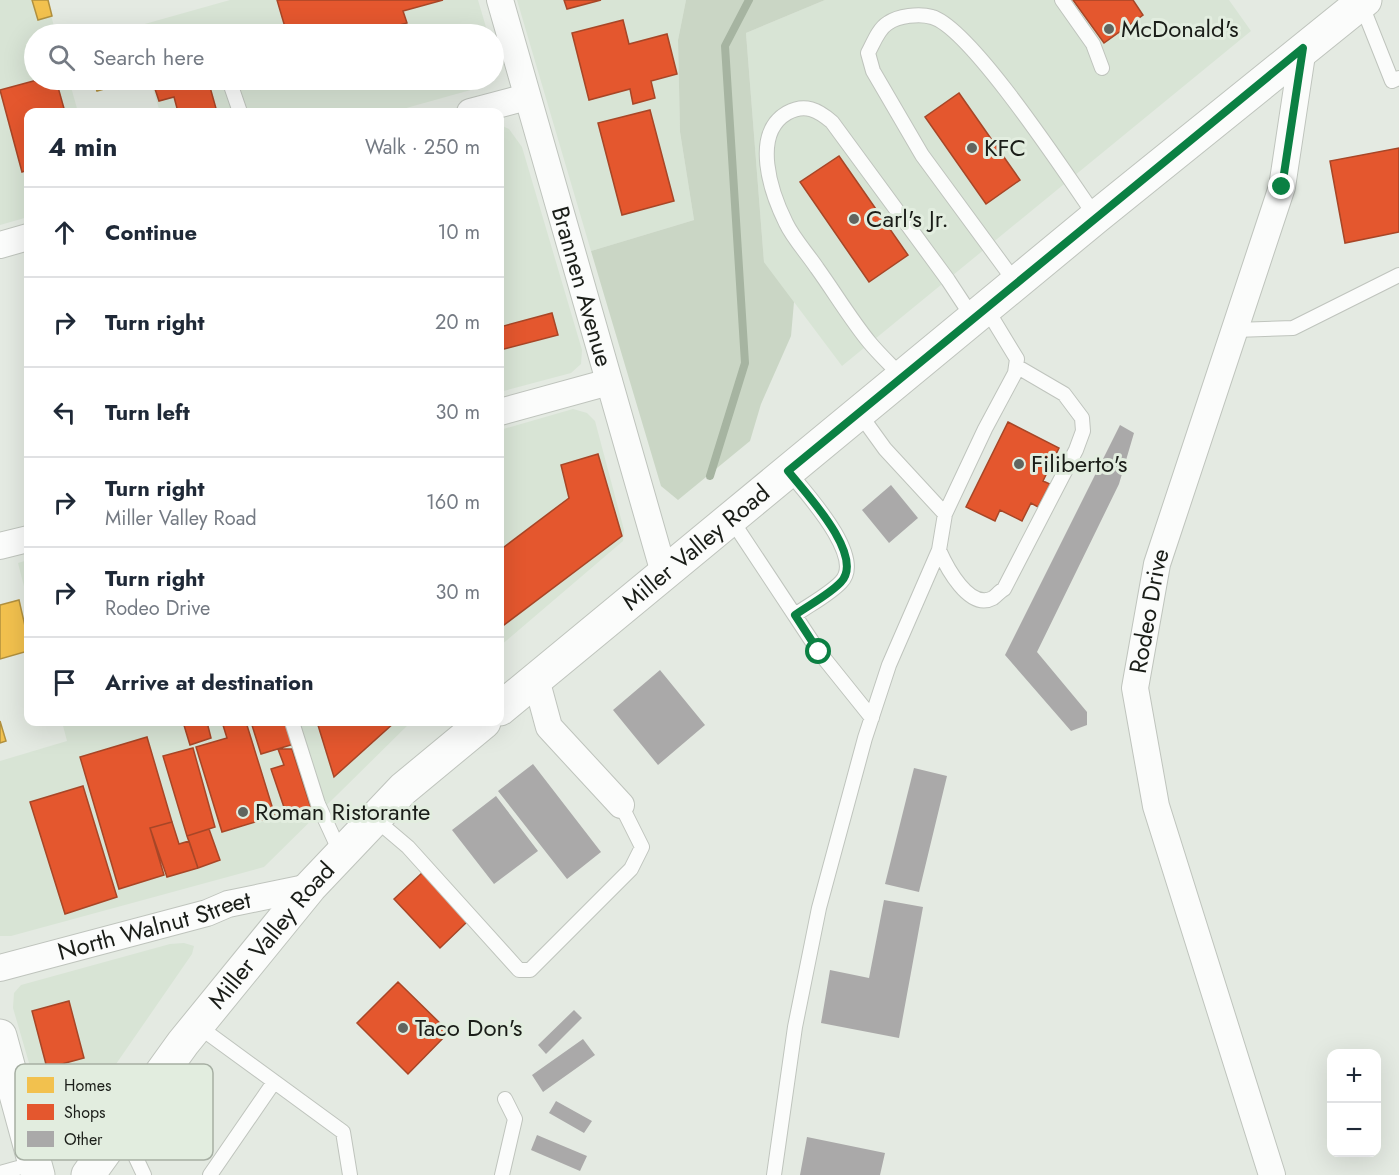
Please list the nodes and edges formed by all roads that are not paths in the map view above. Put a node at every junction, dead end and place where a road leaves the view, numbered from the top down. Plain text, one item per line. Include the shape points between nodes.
1 (500, 0) edge
2 (1062, 0) edge
3 (1363, 2) edge
4 (1303, 48) junction
5 (1102, 68) dead end
6 (1399, 78) edge
7 (232, 90) edge
8 (526, 97) junction
9 (239, 108) edge
10 (485, 108) edge
11 (1096, 217) junction
12 (24, 238) edge
13 (0, 244) edge
14 (1399, 275) edge
15 (1016, 283) junction
16 (980, 313) junction
17 (1235, 330) junction
18 (1016, 366) junction
19 (902, 377) junction
20 (609, 382) junction
21 (504, 411) edge
22 (858, 413) junction
23 (788, 471) junction
24 (945, 514) junction
25 (730, 519) junction
26 (24, 539) edge
27 (0, 546) edge
28 (939, 550) junction
29 (664, 573) junction
30 (795, 615) junction
31 (536, 679) junction
32 (504, 705) edge
33 (872, 718) junction
34 (293, 726) edge
35 (478, 726) edge
36 (621, 805) joint
37 (375, 819) junction
38 (341, 854) junction
39 (310, 887) junction
40 (0, 968) edge
41 (198, 1026) junction
42 (0, 1036) edge
43 (170, 1064) edge
44 (274, 1082) junction
45 (15, 1090) edge
46 (505, 1099) dead end
47 (99, 1160) edge
48 (137, 1160) edge
49 (37, 1169) edge
50 (0, 1173) edge
51 (88, 1175) edge
52 (144, 1175) edge
53 (210, 1175) edge
54 (350, 1175) edge
55 (502, 1175) edge
56 (774, 1175) edge
57 (1272, 1175) edge

1 - 8 street, Brannen Avenue
2 - 5 lane via 1093,44
3 - 4 main road, Miller Valley Road
3 - 6 lane via 1392,81
4 - 11 main road, Miller Valley Road
4 - 17 street, Rodeo Drive via 1282,187
7 - 9 lane
8 - 10 street
8 - 20 street, Brannen Avenue
11 - 15 main road, Miller Valley Road
11 - 15 lane via 976,53 954,30 932,17 910,15 887,23 868,53 873,71 922,155
12 - 13 street
14 - 17 lane via 1293,328
15 - 16 main road, Miller Valley Road
16 - 18 lane via 1017,359
16 - 19 main road, Miller Valley Road
16 - 19 lane via 948,280 832,122 809,107 779,118 770,135 766,164 786,224 870,342
17 - 57 street, Rodeo Drive via 1157,564 1135,688 1156,806
18 - 24 lane
18 - 28 lane via 1064,394 1082,418 1083,431 1076,450 1004,589 992,599 980,600 963,589 952,577
19 - 22 main road, Miller Valley Road
20 - 21 street
20 - 29 street, Brannen Avenue
22 - 23 main road, Miller Valley Road
22 - 24 lane via 885,449
23 - 25 main road, Miller Valley Road
23 - 30 lane via 827,520 844,549 847,567 843,581
24 - 28 lane
25 - 29 main road, Miller Valley Road
25 - 30 lane
26 - 27 street
28 - 33 lane
29 - 31 main road, Miller Valley Road
30 - 33 lane
31 - 32 main road, Miller Valley Road
31 - 36 street via 549,727
33 - 56 lane via 819,908 795,1027
34 - 38 lane via 318,804
35 - 37 main road, Miller Valley Road via 403,789
36 - 37 lane via 642,847 631,869 530,970 519,970 408,847
37 - 38 main road, Miller Valley Road
38 - 39 main road, Miller Valley Road
39 - 40 street, North Walnut Street via 228,904
39 - 41 main road, Miller Valley Road
41 - 43 main road, Miller Valley Road
41 - 44 lane
42 - 45 main road
44 - 53 lane
44 - 54 lane via 343,1132
46 - 55 lane via 515,1119
47 - 51 main road, Miller Valley Road
48 - 52 lane
49 - 50 lane

